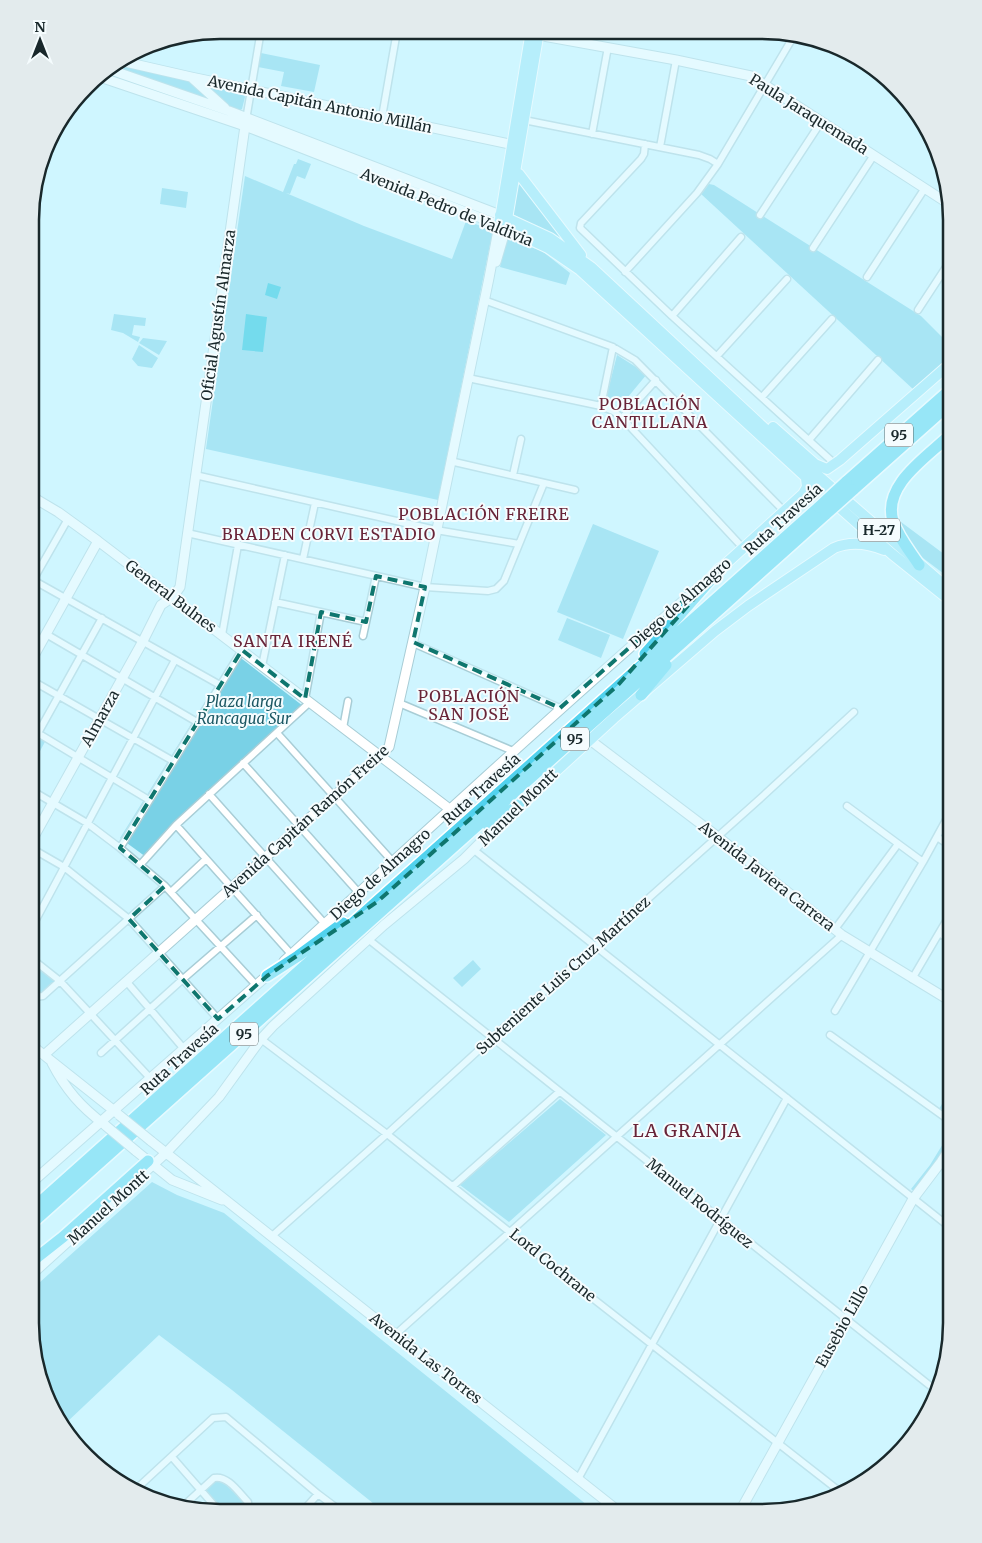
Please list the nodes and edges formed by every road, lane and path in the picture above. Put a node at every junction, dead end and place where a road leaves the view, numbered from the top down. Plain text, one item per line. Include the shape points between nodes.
1 (259, 39) edge
2 (395, 39) edge
3 (535, 39) edge
4 (570, 39) edge
5 (791, 41) edge
6 (608, 47) junction
7 (676, 60) junction
8 (129, 63) edge
9 (530, 64) junction
10 (116, 72) edge
11 (191, 78) junction
12 (106, 79) edge
13 (765, 84) junction
14 (251, 89) junction
15 (229, 112) junction
16 (382, 117) junction
17 (524, 120) junction
18 (245, 122) junction
19 (821, 122) junction
20 (592, 134) junction
21 (645, 144) junction
22 (516, 146) junction
23 (660, 147) junction
24 (874, 155) junction
25 (718, 164) junction
26 (512, 170) junction
27 (925, 188) junction
28 (942, 198) edge
29 (760, 215) dead end
30 (503, 222) junction
31 (741, 237) dead end
32 (813, 248) dead end
33 (591, 267) junction
34 (626, 272) junction
35 (943, 272) edge
36 (867, 277) dead end
37 (787, 279) dead end
38 (484, 300) junction
39 (918, 310) dead end
40 (672, 316) junction
41 (832, 319) dead end
42 (612, 347) junction
43 (717, 356) junction
44 (878, 360) dead end
45 (943, 370) edge
46 (468, 378) junction
47 (656, 380) junction
48 (762, 397) junction
49 (943, 397) edge
50 (601, 406) junction
51 (742, 407) junction
52 (943, 409) edge
53 (622, 418) junction
54 (521, 439) dead end
55 (809, 440) junction
56 (943, 442) edge
57 (450, 460) junction
58 (836, 464) junction
59 (195, 475) junction
60 (513, 475) junction
61 (806, 478) junction
62 (544, 483) junction
63 (849, 486) junction
64 (576, 490) dead end
65 (835, 497) junction
66 (39, 501) edge
67 (315, 503) junction
68 (783, 510) junction
69 (822, 510) junction
70 (68, 518) junction
71 (436, 530) junction
72 (187, 533) junction
73 (98, 541) junction
74 (519, 544) junction
75 (238, 545) junction
76 (743, 548) junction
77 (892, 554) junction
78 (285, 555) junction
79 (302, 559) junction
80 (919, 564) junction
81 (39, 569) edge
82 (720, 569) junction
83 (376, 576) junction
84 (39, 584) edge
85 (943, 584) edge
86 (425, 587) junction
87 (943, 595) edge
88 (173, 597) junction
89 (66, 598) junction
90 (275, 602) junction
91 (321, 612) junction
92 (102, 618) junction
93 (366, 622) junction
94 (46, 634) junction
95 (692, 634) junction
96 (222, 635) junction
97 (363, 636) dead end
98 (143, 641) junction
99 (413, 642) junction
100 (39, 647) edge
101 (242, 650) junction
102 (82, 654) junction
103 (175, 660) junction
104 (262, 666) junction
105 (123, 678) junction
106 (39, 684) edge
107 (619, 684) junction
108 (220, 685) junction
109 (59, 695) junction
110 (641, 695) junction
111 (155, 696) junction
112 (307, 700) junction
113 (348, 700) dead end
114 (399, 704) junction
115 (560, 708) junction
116 (854, 712) dead end
117 (100, 718) junction
118 (197, 722) junction
119 (343, 728) junction
120 (39, 731) edge
121 (277, 732) junction
122 (39, 734) edge
123 (133, 737) junction
124 (590, 740) junction
125 (513, 752) junction
126 (380, 755) junction
127 (78, 757) junction
128 (173, 761) junction
129 (243, 763) junction
130 (111, 777) junction
131 (39, 794) edge
132 (209, 794) junction
133 (334, 796) junction
134 (149, 800) junction
135 (53, 802) junction
136 (519, 805) junction
137 (847, 806) dead end
138 (451, 810) junction
139 (87, 823) junction
140 (176, 825) junction
141 (943, 825) edge
142 (39, 827) edge
143 (300, 827) junction
144 (937, 836) junction
145 (718, 837) junction
146 (943, 840) edge
147 (459, 843) junction
148 (898, 844) junction
149 (120, 848) junction
150 (474, 850) junction
151 (39, 853) edge
152 (266, 857) junction
153 (206, 859) junction
154 (393, 862) junction
155 (923, 862) junction
156 (140, 865) junction
157 (64, 867) junction
158 (165, 886) junction
159 (232, 888) junction
160 (171, 892) junction
161 (359, 893) junction
162 (376, 902) junction
163 (39, 913) edge
164 (257, 915) junction
165 (129, 919) junction
166 (196, 919) junction
167 (325, 924) junction
168 (943, 926) edge
169 (838, 932) junction
170 (939, 933) junction
171 (943, 935) edge
172 (368, 939) junction
173 (220, 946) junction
174 (596, 946) junction
175 (158, 952) junction
176 (870, 953) junction
177 (291, 954) junction
178 (39, 965) edge
179 (267, 976) junction
180 (183, 979) junction
181 (912, 979) junction
182 (60, 981) junction
183 (126, 981) junction
184 (256, 985) junction
185 (943, 997) edge
186 (39, 998) edge
187 (150, 1009) junction
188 (835, 1011) dead end
189 (90, 1013) junction
190 (218, 1019) junction
191 (830, 1035) dead end
192 (492, 1038) junction
193 (261, 1039) junction
194 (114, 1041) junction
195 (719, 1045) junction
196 (184, 1048) junction
197 (39, 1051) edge
198 (101, 1053) dead end
199 (47, 1058) junction
200 (150, 1078) junction
201 (559, 1092) junction
202 (787, 1098) junction
203 (116, 1112) junction
204 (943, 1116) edge
205 (103, 1124) junction
206 (388, 1134) junction
207 (617, 1137) junction
208 (164, 1152) junction
209 (943, 1159) edge
210 (151, 1163) junction
211 (39, 1177) edge
212 (453, 1186) junction
213 (913, 1199) junction
214 (39, 1204) edge
215 (231, 1204) junction
216 (39, 1217) edge
217 (720, 1220) junction
218 (943, 1222) edge
219 (511, 1231) junction
220 (272, 1236) junction
221 (39, 1256) edge
222 (39, 1268) edge
223 (846, 1319) junction
224 (396, 1334) junction
225 (652, 1343) junction
226 (932, 1387) edge
227 (778, 1443) junction
228 (172, 1457) junction
229 (578, 1479) junction
230 (140, 1486) edge
231 (836, 1488) edge
232 (200, 1491) junction
233 (318, 1494) junction
234 (188, 1502) edge
235 (212, 1504) edge
236 (248, 1504) edge
237 (309, 1504) edge
238 (331, 1504) edge
239 (610, 1504) edge
240 (744, 1504) edge

1 - 14 street, Oficial Agustín Almarza
2 - 16 street
3 - 9 main road, Avenida Capitán Ramón Freire
4 - 6 main road, Paula Jaraquemada
5 - 13 street
6 - 7 main road, Paula Jaraquemada
6 - 20 street
7 - 13 main road, Paula Jaraquemada via 742,73
7 - 23 street
8 - 11 main road, Avenida Capitán Antonio Millán
9 - 17 main road, Avenida Capitán Ramón Freire
9 - 22 main road, Avenida Capitán Ramón Freire
10 - 15 main road, Avenida Capitán Antonio Millán
11 - 14 main road, Avenida Capitán Antonio Millán
11 - 15 main road
12 - 18 main road
13 - 19 main road, Paula Jaraquemada
13 - 25 street
14 - 16 main road, Avenida Capitán Antonio Millán
14 - 18 street, Oficial Agustín Almarza
15 - 18 main road, Avenida Capitán Antonio Millán
16 - 22 main road, Avenida Capitán Antonio Millán
17 - 20 street
17 - 22 main road, Avenida Capitán Ramón Freire
18 - 30 main road, Avenida Pedro de Valdivia
18 - 59 main road, Oficial Agustín Almarza
19 - 24 main road, Paula Jaraquemada
19 - 29 street
20 - 21 street
21 - 23 street
21 - 34 street via 641,159 580,226
22 - 26 main road, Avenida Capitán Ramón Freire
23 - 25 street via 710,158
24 - 27 main road, Paula Jaraquemada
24 - 32 street
25 - 34 street via 697,193
26 - 30 main road, Avenida Capitán Ramón Freire
26 - 33 main road, Avenida Pedro de Valdivia
27 - 28 main road, Paula Jaraquemada
27 - 36 street
30 - 33 main road, Avenida Pedro de Valdivia via 550,238
30 - 38 main road, Avenida Capitán Ramón Freire
30 - 61 main road, Avenida Pedro de Valdivia via 580,270
31 - 40 street
33 - 51 main road, Avenida Pedro de Valdivia
34 - 40 street
35 - 39 street
37 - 43 street
38 - 42 street
38 - 46 main road, Avenida Capitán Ramón Freire
40 - 43 street
41 - 48 street
42 - 47 street via 634,360
42 - 50 street
43 - 48 street
44 - 55 street
45 - 58 main road
46 - 50 street
46 - 57 main road, Avenida Capitán Ramón Freire
47 - 53 street
47 - 68 street
48 - 55 street
49 - 63 highway, Ruta Travesía / 95
50 - 53 street
51 - 58 main road via 776,429 815,464 827,469
51 - 65 main road, Avenida Pedro de Valdivia
52 - 63 highway, Ruta Travesía / 95
53 - 76 street
54 - 60 street
55 - 58 street
56 - 80 highway via 904,479 892,499 895,527
57 - 60 street
57 - 71 main road, Avenida Capitán Ramón Freire
59 - 67 street
59 - 72 main road, Oficial Agustín Almarza
60 - 62 street
61 - 65 main road, Avenida Pedro de Valdivia
61 - 68 main road, Diego de Almagro via 805,491
62 - 64 street
62 - 74 street
63 - 69 highway, Ruta Travesía / 95, bridge
65 - 77 main road, H-27
65 - 80 main road, H-27
66 - 70 main road, General Bulnes
67 - 71 street
67 - 79 street
68 - 76 main road, Diego de Almagro
69 - 95 highway, Ruta Travesía / 95
69 - 107 highway, Ruta Travesía / 95
70 - 73 main road, General Bulnes
70 - 81 street
71 - 74 street
71 - 86 main road, Avenida Capitán Ramón Freire
72 - 75 street
72 - 88 main road, Oficial Agustín Almarza via 180,587
73 - 88 main road, General Bulnes
73 - 89 main road
74 - 86 street via 506,577 496,589 482,592
75 - 78 street
75 - 96 street
76 - 82 main road, Diego de Almagro
77 - 87 main road, H-27
77 - 110 main road, Manuel Montt via 858,543 829,550 734,616
78 - 79 street
78 - 90 street
79 - 83 street
80 - 85 main road, H-27
82 - 107 highway
82 - 115 main road, Diego de Almagro
83 - 86 street
83 - 93 street
84 - 89 street
86 - 99 main road, Avenida Capitán Ramón Freire
88 - 96 main road, General Bulnes
88 - 98 main road, Almarza via 161,605
89 - 92 street
89 - 94 main road
90 - 91 street
90 - 104 street
91 - 93 street
91 - 112 street
92 - 98 street
92 - 102 street
93 - 97 street
94 - 100 main road
94 - 102 street
95 - 110 highway
95 - 147 highway, Ruta Travesía / 95
96 - 101 main road, General Bulnes
98 - 103 street
98 - 105 main road, Almarza
99 - 114 main road, Avenida Capitán Ramón Freire
99 - 115 street
101 - 104 main road, General Bulnes
101 - 108 street
102 - 105 street
102 - 109 street
103 - 108 street
103 - 111 street
104 - 112 main road, General Bulnes
105 - 111 street
105 - 117 main road, Almarza
106 - 109 street
107 - 162 highway, Ruta Travesía / 95
108 - 118 street
109 - 117 street
109 - 120 street
110 - 124 main road, Manuel Montt
111 - 118 street
111 - 123 street
112 - 119 main road, General Bulnes
112 - 121 street
113 - 119 street
114 - 125 street
114 - 126 main road, Avenida Capitán Ramón Freire via 390,744
115 - 125 main road, Diego de Almagro
116 - 145 street, Subteniente Luis Cruz Martínez
117 - 123 street
117 - 127 main road, Almarza
118 - 128 street
119 - 126 main road, General Bulnes
121 - 129 street
121 - 133 street
122 - 127 street
123 - 128 street
123 - 130 street
124 - 136 main road, Manuel Montt
124 - 145 main road, Avenida Javiera Carrera
125 - 138 main road, Diego de Almagro
126 - 133 main road, Avenida Capitán Ramón Freire
126 - 138 main road, General Bulnes
127 - 130 street
127 - 135 main road, Almarza
128 - 134 street
129 - 132 street
129 - 143 street
130 - 134 street
130 - 139 street
131 - 135 street
132 - 140 street
132 - 152 street
133 - 143 main road, Avenida Capitán Ramón Freire
133 - 154 street
134 - 149 street
135 - 139 street
135 - 142 main road, Almarza
136 - 147 highway
136 - 150 main road, Manuel Montt
137 - 148 street
138 - 154 main road, Diego de Almagro
139 - 149 street
139 - 157 street
140 - 153 street
140 - 156 street
141 - 144 street
143 - 152 main road, Avenida Capitán Ramón Freire
143 - 161 street
144 - 146 street
144 - 155 street
145 - 169 main road, Avenida Javiera Carrera
145 - 174 street, Subteniente Luis Cruz Martínez
147 - 216 highway, Ruta Travesía / 95
148 - 155 street
148 - 169 street
149 - 156 street
150 - 172 main road, Manuel Montt
150 - 174 street
151 - 157 street
152 - 159 main road, Avenida Capitán Ramón Freire
152 - 167 street
153 - 159 street
153 - 160 street
154 - 161 main road, Diego de Almagro
155 - 176 street
156 - 158 street
157 - 163 street
157 - 165 street
158 - 160 street
158 - 165 street
159 - 164 street
159 - 166 main road, Avenida Capitán Ramón Freire
160 - 166 street
161 - 167 main road, Diego de Almagro
162 - 179 highway
162 - 214 highway, Ruta Travesía / 95
164 - 173 street
164 - 177 street
165 - 175 street
165 - 182 street
166 - 173 street
166 - 175 main road, Avenida Capitán Ramón Freire
167 - 177 main road, Diego de Almagro
168 - 170 street
169 - 176 main road, Avenida Javiera Carrera
169 - 195 street
170 - 171 street
170 - 181 street
172 - 192 street, Manuel Rodríguez
172 - 193 main road, Manuel Montt
173 - 180 street
173 - 184 street
174 - 192 street, Subteniente Luis Cruz Martínez
174 - 195 street
175 - 180 street
175 - 183 main road, Avenida Capitán Ramón Freire
176 - 181 main road, Avenida Javiera Carrera
176 - 188 street
177 - 179 main road, Diego de Almagro
178 - 182 street
179 - 184 main road, Diego de Almagro
180 - 187 street
180 - 190 street
181 - 185 main road, Avenida Javiera Carrera
182 - 186 street
182 - 189 street
183 - 187 street
183 - 189 main road, Avenida Capitán Ramón Freire
184 - 190 main road, Diego de Almagro
187 - 194 street
187 - 196 street
189 - 194 street
189 - 199 main road, Avenida Capitán Ramón Freire
190 - 196 main road, Diego de Almagro
191 - 204 street
192 - 201 street, Manuel Rodríguez
192 - 206 street, Subteniente Luis Cruz Martínez
193 - 206 street, Lord Cochrane
193 - 208 main road, Manuel Montt via 219,1097
194 - 198 street
194 - 200 street
195 - 202 street
195 - 207 street
196 - 200 main road, Diego de Almagro
197 - 199 main road, Avenida Las Torres
199 - 203 main road, Avenida Las Torres
199 - 205 main road, Avenida Las Torres via 76,1100
200 - 203 main road, Diego de Almagro
201 - 207 street, Manuel Rodríguez
201 - 212 street
202 - 213 street
202 - 217 street
203 - 205 main road, Diego de Almagro
203 - 208 main road, Avenida Las Torres, bridge
205 - 210 main road, Avenida Las Torres, bridge
205 - 211 main road, Diego de Almagro
206 - 212 street, Lord Cochrane
206 - 220 street, Subteniente Luis Cruz Martínez
207 - 217 street, Manuel Rodríguez
207 - 219 street
208 - 210 main road, Manuel Montt
208 - 215 main road, Avenida Las Torres
209 - 213 main road, Eusebio Lillo
210 - 215 main road, Avenida Las Torres via 172,1180
210 - 221 highway
210 - 222 main road, Manuel Montt
212 - 219 street, Lord Cochrane
213 - 218 street
213 - 223 main road, Eusebio Lillo
215 - 220 main road, Avenida Las Torres
217 - 223 street, Manuel Rodríguez
217 - 225 street
219 - 224 street
219 - 225 street, Lord Cochrane
220 - 224 main road, Avenida Las Torres
223 - 226 street, Manuel Rodríguez
223 - 227 main road, Eusebio Lillo
224 - 229 main road, Avenida Las Torres
225 - 227 street, Lord Cochrane
225 - 229 street
227 - 231 street, Lord Cochrane
227 - 240 main road, Eusebio Lillo
228 - 230 street
228 - 232 street
228 - 233 street via 212,1418 226,1417
229 - 239 main road, Avenida Las Torres
232 - 234 street
232 - 235 street
232 - 236 street via 214,1478 225,1479
233 - 237 street
233 - 238 street

